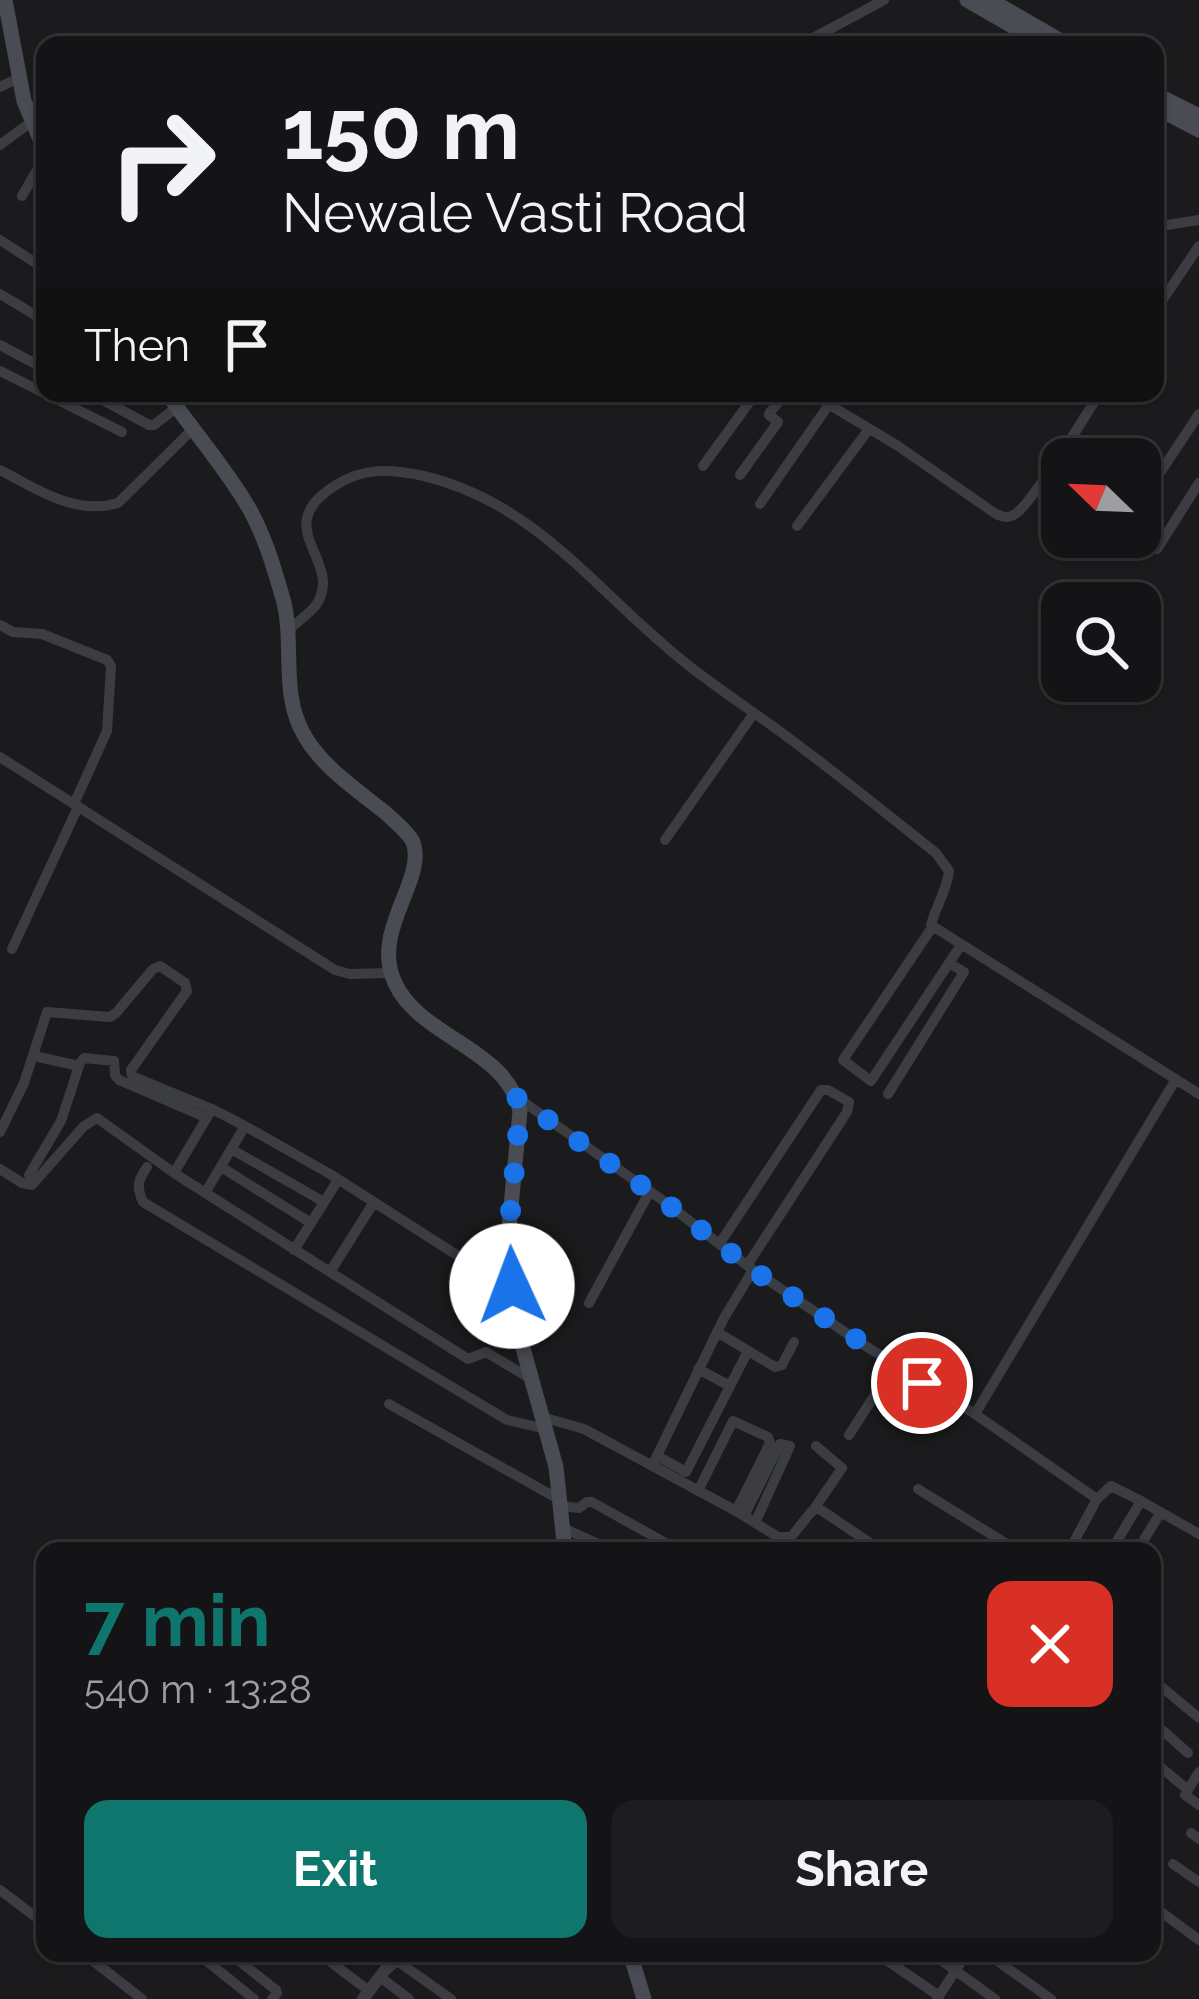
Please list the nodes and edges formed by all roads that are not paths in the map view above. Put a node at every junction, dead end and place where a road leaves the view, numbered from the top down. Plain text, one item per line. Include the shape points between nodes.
1 (5, 0) edge
2 (884, 0) edge
3 (967, 0) edge
4 (990, 0) edge
5 (817, 36) edge
6 (1029, 36) edge
7 (1052, 36) edge
8 (19, 77) junction
9 (0, 87) edge
10 (1164, 98) edge
11 (1164, 111) edge
12 (1199, 116) edge
13 (31, 122) junction
14 (1199, 130) edge
15 (36, 133) edge
16 (0, 145) edge
17 (36, 170) edge
18 (22, 196) dead end
19 (1199, 220) edge
20 (1164, 226) edge
21 (0, 240) edge
22 (1199, 246) edge
23 (36, 263) edge
24 (0, 293) edge
25 (1164, 298) edge
26 (36, 315) edge
27 (0, 345) edge
28 (36, 364) edge
29 (0, 371) edge
30 (36, 389) edge
31 (62, 402) edge
32 (107, 402) edge
33 (171, 402) edge
34 (173, 402) edge
35 (750, 402) edge
36 (779, 402) edge
37 (830, 402) edge
38 (838, 402) edge
39 (1094, 402) edge
40 (1199, 414) edge
41 (193, 429) junction
42 (869, 429) junction
43 (122, 432) dead end
44 (704, 466) dead end
45 (0, 470) edge
46 (1161, 471) edge
47 (740, 475) dead end
48 (1199, 483) edge
49 (760, 504) dead end
50 (797, 526) dead end
51 (1161, 543) edge
52 (0, 625) edge
53 (289, 630) junction
54 (754, 713) junction
55 (0, 757) edge
56 (76, 805) junction
57 (664, 840) dead end
58 (933, 926) junction
59 (961, 944) junction
60 (12, 949) dead end
61 (976, 954) junction
62 (949, 963) junction
63 (390, 973) junction
64 (964, 973) junction
65 (34, 1056) junction
66 (79, 1066) junction
67 (1176, 1079) junction
68 (887, 1094) dead end
69 (1199, 1094) edge
70 (517, 1098) junction
71 (209, 1113) junction
72 (245, 1126) junction
73 (0, 1132) edge
74 (231, 1149) junction
75 (148, 1167) dead end
76 (221, 1167) junction
77 (0, 1169) edge
78 (174, 1173) junction
79 (29, 1174) dead end
80 (338, 1180) junction
81 (650, 1191) junction
82 (205, 1193) junction
83 (324, 1202) junction
84 (374, 1202) junction
85 (310, 1223) junction
86 (719, 1243) junction
87 (294, 1250) junction
88 (750, 1267) junction
89 (330, 1272) junction
90 (512, 1282) junction
91 (589, 1303) dead end
92 (717, 1332) junction
93 (794, 1342) dead end
94 (748, 1351) junction
95 (891, 1363) junction
96 (698, 1369) junction
97 (531, 1379) junction
98 (730, 1386) junction
99 (388, 1405) dead end
100 (975, 1414) junction
101 (544, 1423) junction
102 (849, 1435) dead end
103 (816, 1445) dead end
104 (655, 1461) junction
105 (918, 1489) dead end
106 (698, 1491) junction
107 (1097, 1499) junction
108 (1141, 1501) junction
109 (560, 1503) junction
110 (814, 1509) junction
111 (1161, 1512) junction
112 (745, 1517) junction
113 (563, 1528) junction
114 (1199, 1534) edge
115 (565, 1542) edge
116 (594, 1542) edge
117 (664, 1542) edge
118 (869, 1542) edge
119 (1003, 1542) edge
120 (1074, 1542) edge
121 (1116, 1542) edge
122 (1142, 1542) edge
123 (1161, 1680) edge
124 (1199, 1718) edge
125 (1161, 1729) edge
126 (1187, 1753) dead end
127 (1161, 1768) edge
128 (1199, 1772) edge
129 (1188, 1790) junction
130 (1199, 1805) edge
131 (1174, 1864) dead end
132 (1199, 1882) edge
133 (0, 1890) edge
134 (1161, 1912) edge
135 (36, 1917) edge
136 (1199, 1940) edge
137 (95, 1962) edge
138 (208, 1962) edge
139 (239, 1962) edge
140 (330, 1962) edge
141 (394, 1962) edge
142 (407, 1962) edge
143 (633, 1962) edge
144 (889, 1962) edge
145 (944, 1962) edge
146 (961, 1962) edge
147 (999, 1962) edge
148 (956, 1970) junction
149 (380, 1977) junction
150 (274, 1994) edge
151 (366, 1995) edge
152 (938, 1997) edge
153 (142, 1999) edge
154 (254, 1999) edge
155 (289, 1999) edge
156 (409, 1999) edge
157 (451, 1999) edge
158 (644, 1999) edge
159 (995, 1999) edge
160 (1051, 1999) edge

1 - 8 main road
2 - 5 street
3 - 6 main road
4 - 7 main road
8 - 9 street
8 - 13 main road
10 - 12 main road
11 - 14 main road
13 - 15 main road
13 - 16 street
17 - 18 street
19 - 20 street
21 - 23 street
22 - 25 street
24 - 26 street
27 - 28 street
29 - 30 street
31 - 43 street
32 - 33 street via 154,425
34 - 41 main road
35 - 44 street
36 - 47 street via 770,412 778,422
37 - 49 street
38 - 42 street
39 - 42 street via 1018,514 1005,517
40 - 46 street
41 - 45 street via 118,503 104,507 70,504
41 - 53 main road via 247,505
42 - 50 street
48 - 51 street
52 - 56 street via 42,634 111,666 107,731
53 - 54 street via 321,594 320,565 305,530 316,501 355,475 398,470 495,502 545,535 675,655
53 - 63 main road via 291,705 302,731 413,843
54 - 57 street
54 - 58 street via 945,863 947,885
55 - 56 street
56 - 60 street
56 - 63 street via 336,971
58 - 59 street
58 - 62 street via 843,1060 871,1081
59 - 61 street
59 - 62 street
61 - 64 street
61 - 67 street
62 - 64 street
63 - 70 main road via 409,1004 500,1075
64 - 68 street
65 - 66 street
65 - 71 street via 47,1012 114,1015 160,966 188,991 131,1073
65 - 73 street
66 - 71 street via 84,1058 114,1061 118,1080
66 - 79 street via 61,1121
67 - 69 street
67 - 100 street
70 - 81 street
70 - 90 main road
71 - 72 street
71 - 78 street
72 - 74 street
72 - 80 street
74 - 76 street
74 - 83 street
75 - 101 street via 138,1182 143,1202 507,1420
76 - 82 street
76 - 85 street
77 - 78 street via 32,1185 97,1118
78 - 82 street
80 - 83 street
80 - 84 street
81 - 86 street
81 - 91 street
82 - 87 street
83 - 85 street
84 - 89 street
84 - 90 street via 474,1272
85 - 87 street
86 - 88 street
86 - 88 street via 821,1090 849,1102
87 - 89 street
88 - 92 street
88 - 95 street
89 - 97 street via 468,1359 486,1352
90 - 97 main road
92 - 94 street
92 - 96 street
93 - 94 street via 779,1368
94 - 98 street
95 - 100 street
95 - 102 street
96 - 98 street
96 - 104 street
97 - 101 main road
98 - 104 street via 686,1472
99 - 109 street
100 - 107 street
101 - 104 street via 584,1429
101 - 109 main road
103 - 110 street via 842,1468
104 - 106 street
105 - 119 street
106 - 112 street
106 - 112 street via 733,1421 768,1437
107 - 108 street via 1114,1486
107 - 120 street
108 - 111 street
108 - 121 street
109 - 113 main road
109 - 117 street via 592,1502
110 - 112 street via 784,1539
110 - 118 street
111 - 114 street
111 - 122 street
112 - 112 street via 780,1444 790,1446
113 - 115 main road
113 - 116 street
123 - 124 street
125 - 126 street
127 - 129 street
128 - 129 street
129 - 130 street
131 - 132 street
133 - 135 street
134 - 136 street
137 - 153 street
138 - 154 street
139 - 150 street
140 - 151 street
141 - 149 street
142 - 157 street
143 - 158 main road
144 - 152 street
145 - 148 street
146 - 148 street
147 - 160 street
148 - 152 street
148 - 159 street
149 - 151 street
149 - 156 street
150 - 155 street

